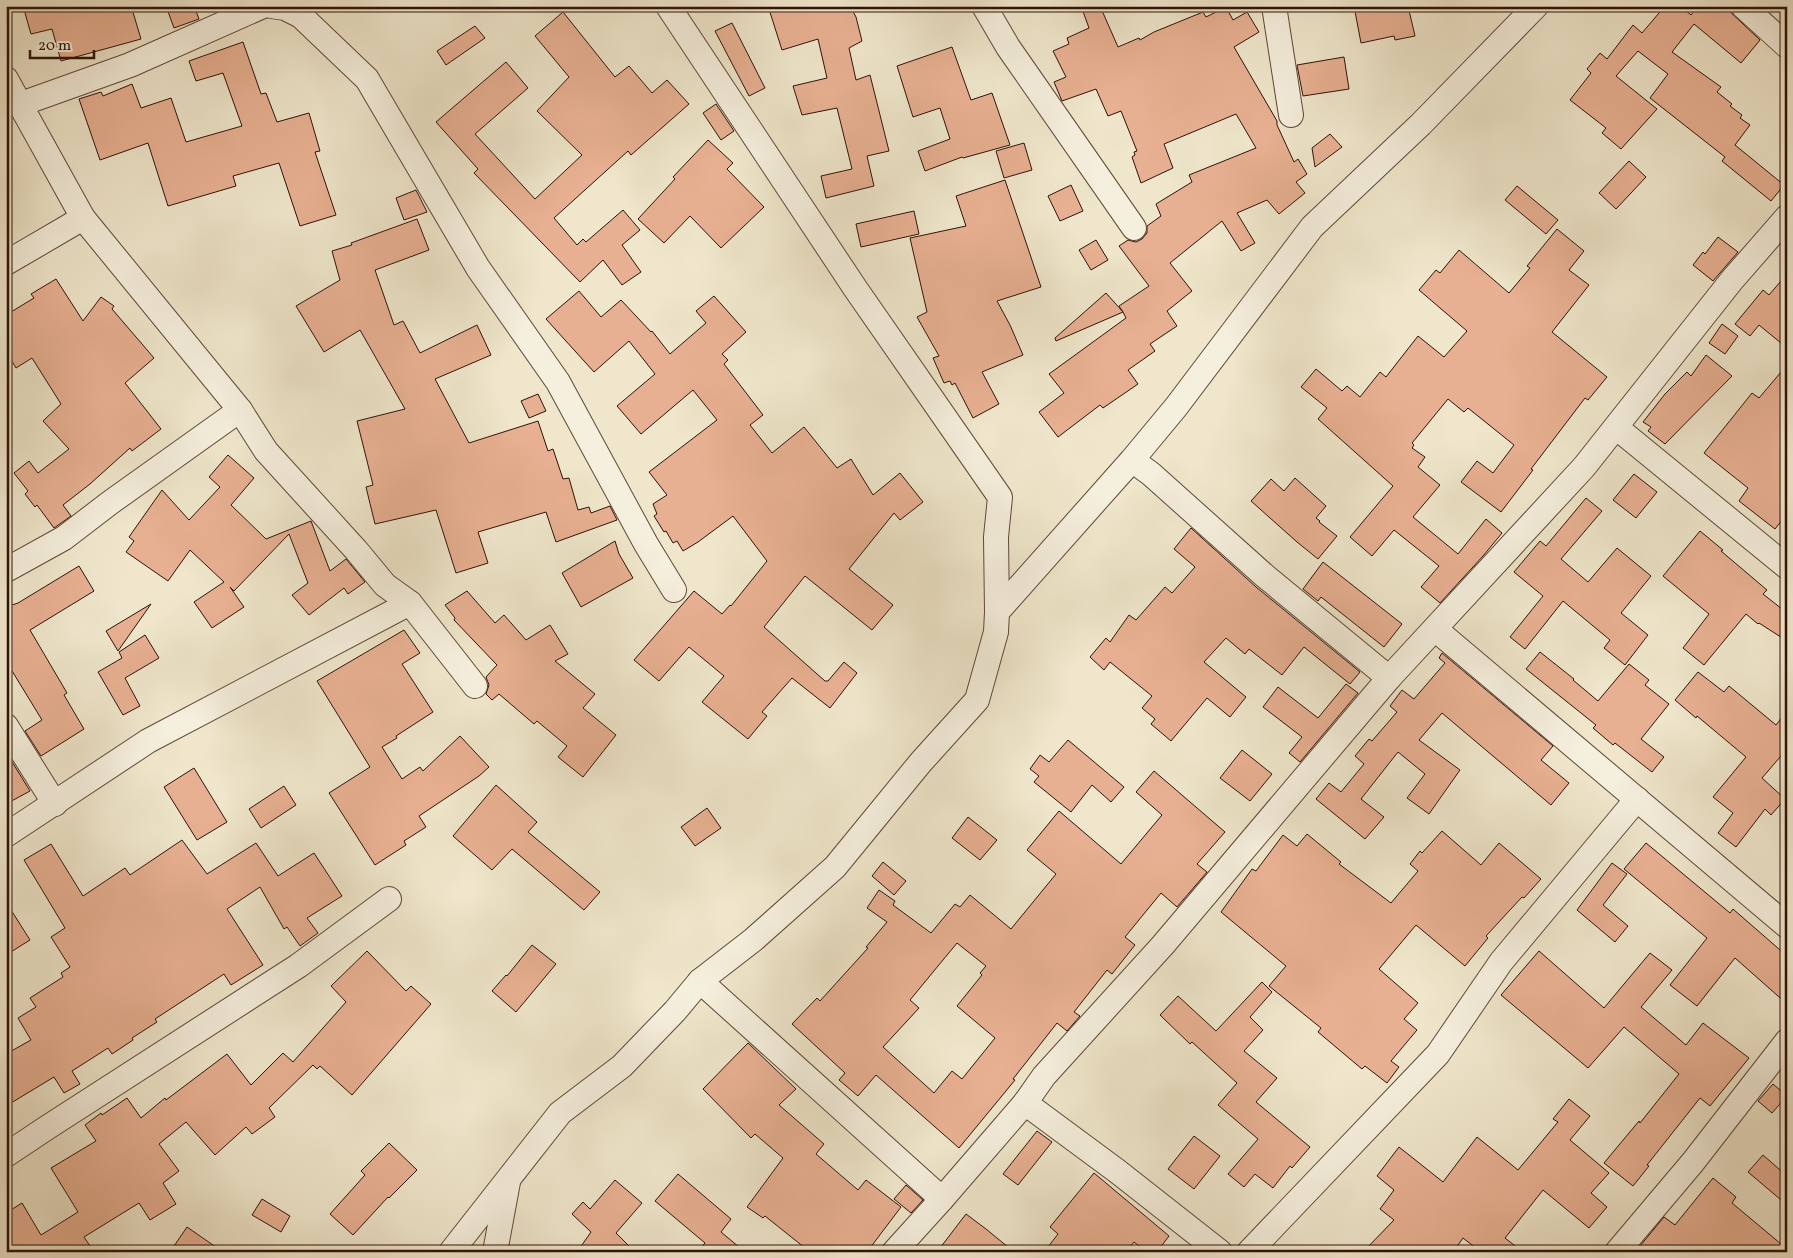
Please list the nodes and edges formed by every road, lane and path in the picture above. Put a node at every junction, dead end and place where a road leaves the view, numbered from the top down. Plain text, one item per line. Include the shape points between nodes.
1 (263, 6) edge
2 (271, 6) edge
3 (668, 6) edge
4 (984, 6) edge
5 (1274, 6) edge
6 (1536, 6) edge
7 (1742, 6) edge
8 (1787, 46) edge
9 (6, 79) edge
10 (21, 104) junction
11 (1291, 115) dead end
12 (1787, 217) edge
13 (83, 218) junction
14 (1134, 228) dead end
15 (6, 263) edge
16 (240, 410) junction
17 (1617, 428) junction
18 (1132, 460) junction
19 (1787, 567) edge
20 (6, 570) edge
21 (674, 590) dead end
22 (410, 603) junction
23 (997, 612) junction
24 (1435, 628) junction
25 (1389, 678) junction
26 (475, 686) dead end
27 (6, 726) edge
28 (1637, 798) junction
29 (55, 804) junction
30 (6, 835) edge
31 (389, 900) dead end
32 (1787, 926) edge
33 (700, 981) junction
34 (1787, 1041) edge
35 (1025, 1103) junction
36 (6, 1156) edge
37 (509, 1178) junction
38 (942, 1199) junction
39 (451, 1252) edge
40 (495, 1252) edge
41 (894, 1252) edge
42 (1220, 1252) edge
43 (1249, 1252) edge
44 (1617, 1252) edge

1 - 10 street via 130,64
2 - 21 street via 285,8 301,16 367,80 478,268 558,382
3 - 23 street via 855,288 1000,497 996,537
4 - 14 street via 1008,46
5 - 11 street
6 - 18 street via 1421,124 1312,227
7 - 8 street
9 - 10 street
10 - 13 street
12 - 17 street via 1732,280
13 - 15 street
13 - 16 street
16 - 20 street via 64,538
16 - 22 street via 266,451 386,585
17 - 19 street
17 - 24 street via 1584,468
18 - 23 street
18 - 25 street
22 - 26 street
22 - 29 street via 148,741
23 - 33 street via 996,632 977,700 835,867 753,940
24 - 25 street
24 - 28 street
25 - 35 street via 1163,945 1044,1076
27 - 29 street
28 - 32 street
28 - 43 street via 1502,962 1438,1054
29 - 30 street
31 - 36 street via 298,966
33 - 37 street via 676,1011 622,1066 560,1113
33 - 38 street
34 - 44 street via 1693,1162
35 - 38 street
35 - 42 street
37 - 39 street
37 - 40 street
38 - 41 street

